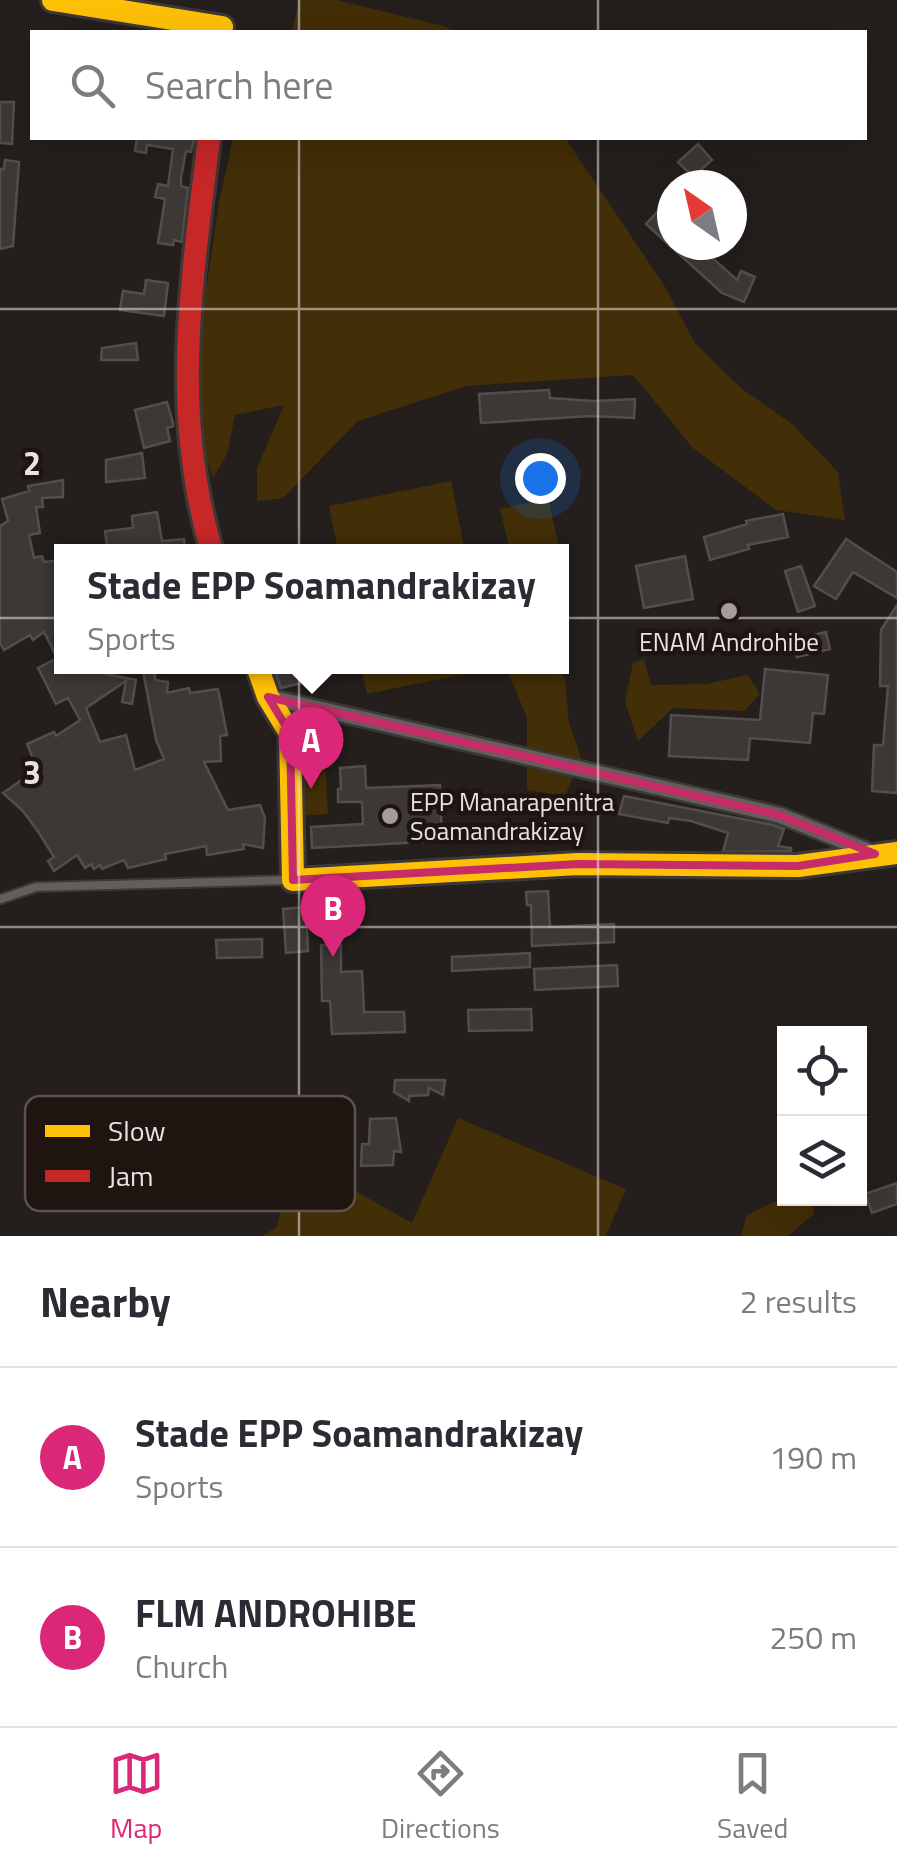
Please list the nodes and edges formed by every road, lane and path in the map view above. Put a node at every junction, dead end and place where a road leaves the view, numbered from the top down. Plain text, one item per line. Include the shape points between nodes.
1 (52, 0) edge
2 (221, 30) edge
3 (209, 140) edge
4 (209, 544) edge
5 (259, 674) edge
6 (268, 697) junction
7 (886, 853) edge
8 (293, 880) junction
9 (1, 901) edge

1 - 2 street
3 - 4 street via 186,339 189,440
5 - 6 street
6 - 7 street via 779,816
6 - 8 street via 290,733
7 - 8 street via 798,866 578,864
8 - 9 lane via 36,887

